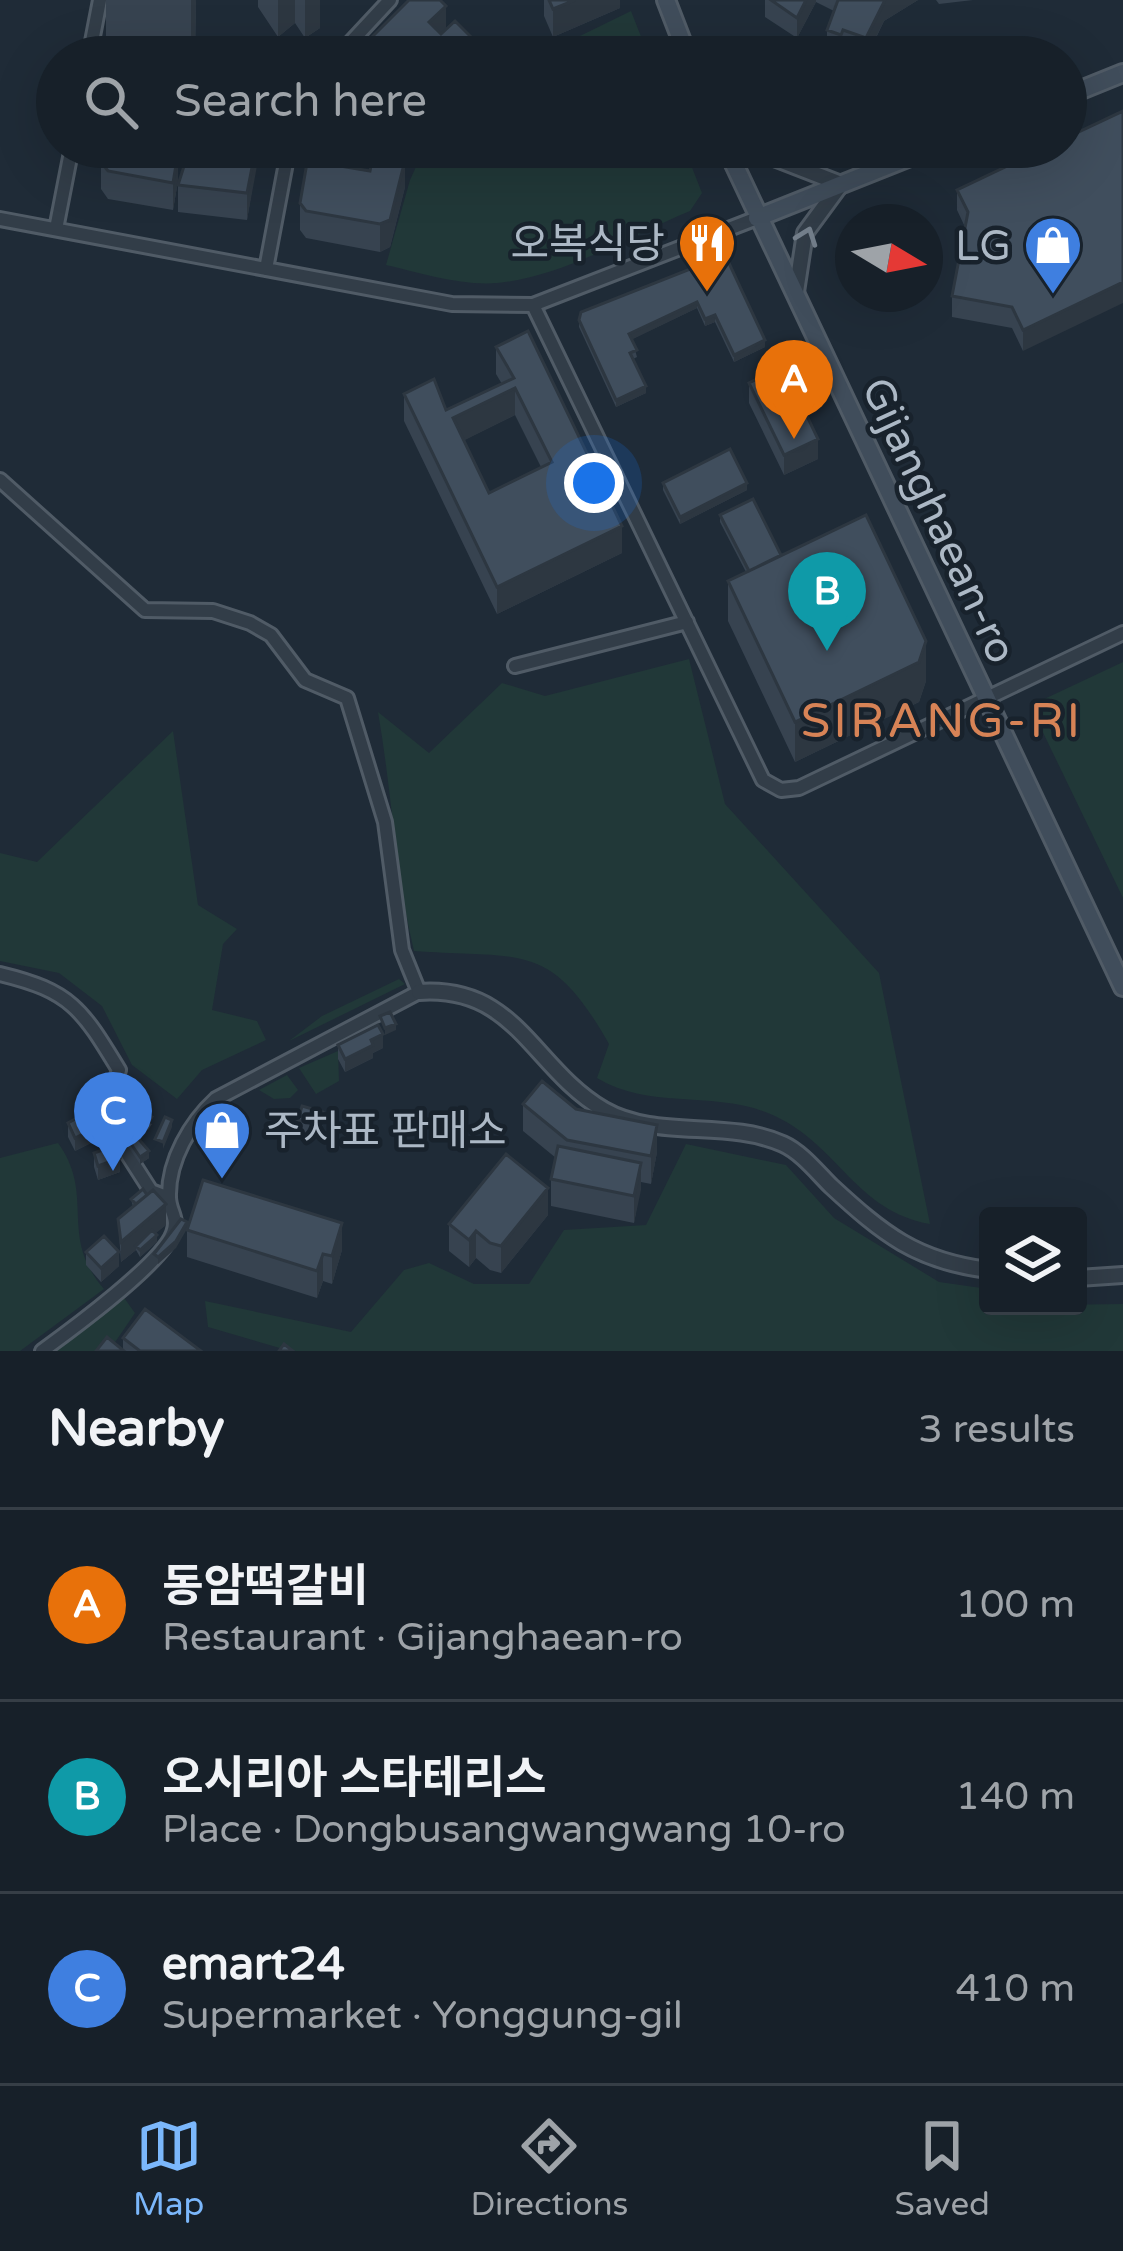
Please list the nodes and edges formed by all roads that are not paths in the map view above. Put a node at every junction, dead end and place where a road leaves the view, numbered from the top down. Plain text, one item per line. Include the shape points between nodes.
1 (100, 0) edge
2 (389, 0) edge
3 (666, 0) edge
4 (93, 36) edge
5 (356, 36) edge
6 (680, 36) edge
7 (1123, 73) edge
8 (1087, 88) edge
9 (68, 168) edge
10 (285, 168) edge
11 (734, 168) edge
12 (800, 168) edge
13 (881, 168) edge
14 (841, 184) junction
15 (757, 218) junction
16 (0, 219) edge
17 (56, 229) junction
18 (266, 269) junction
19 (796, 298) junction
20 (533, 304) junction
21 (1, 484) edge
22 (687, 622) junction
23 (1123, 633) edge
24 (515, 666) dead end
25 (986, 701) junction
26 (0, 974) edge
27 (1123, 987) edge
28 (419, 992) junction
29 (169, 1198) junction
30 (979, 1269) edge
31 (1123, 1275) edge
32 (1087, 1277) edge
33 (42, 1351) edge

1 - 4 street
2 - 5 street
3 - 6 main road
7 - 8 main road
9 - 17 street
10 - 18 street
11 - 15 main road, Gijanghaean-ro
12 - 14 street
13 - 14 main road
14 - 15 main road
19 -> 14 street via 805,233
15 - 19 main road, Gijanghaean-ro
15 - 20 street
16 - 17 street
17 - 18 street
18 - 20 street via 452,304
19 - 25 main road, Gijanghaean-ro
20 - 22 street
21 - 28 street via 145,610 213,611 250,622 271,634 305,680 347,698 385,823 402,950
22 - 24 street
22 - 25 street via 764,780 781,790
23 - 25 street
25 - 27 main road, Gijanghaean-ro
26 - 29 street via 60,991 91,1024 119,1070 103,1116 151,1191
28 - 29 street via 216,1099 191,1123
28 - 30 street via 467,994 491,1005 605,1111 789,1146 882,1233 941,1264
29 - 33 street via 172,1238
31 - 32 street

